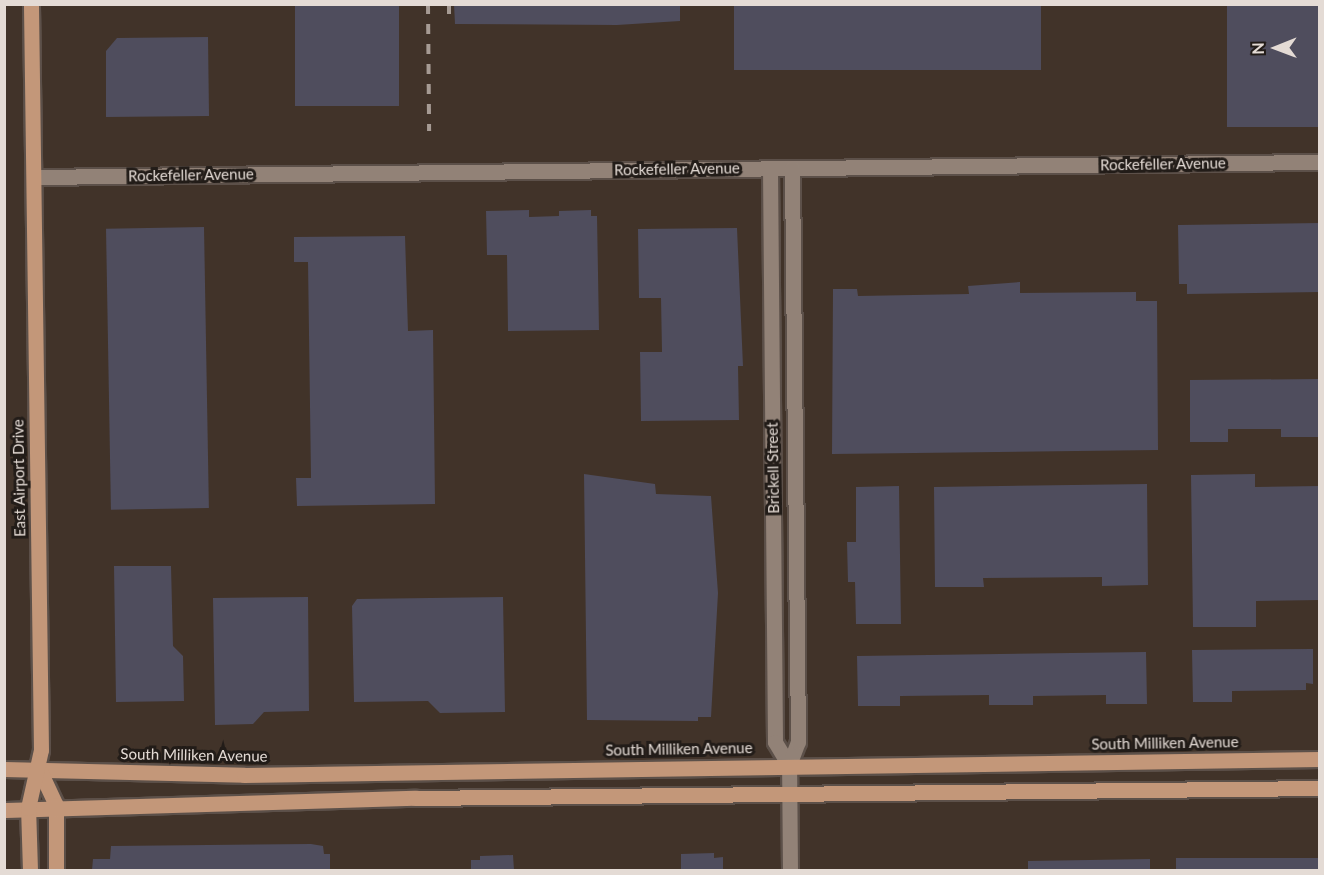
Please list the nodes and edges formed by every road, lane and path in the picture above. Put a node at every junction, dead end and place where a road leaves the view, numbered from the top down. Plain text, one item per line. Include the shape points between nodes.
1 (31, 4) edge
2 (1320, 162) edge
3 (770, 168) junction
4 (792, 168) junction
5 (34, 177) junction
6 (1320, 759) edge
7 (789, 765) junction
8 (4, 769) edge
9 (40, 771) junction
10 (1320, 788) edge
11 (789, 793) junction
12 (56, 805) junction
13 (28, 808) junction
14 (4, 810) edge
15 (30, 870) edge
16 (56, 870) edge
17 (789, 870) edge

1 - 5 main road, East Airport Drive
2 - 4 street, Rockefeller Avenue
3 - 4 street, Rockefeller Avenue
3 - 5 street, Rockefeller Avenue
3 - 7 street, Brickell Street via 775,742
4 - 7 street, Brickell Street via 798,742
5 - 9 main road, East Airport Drive
6 - 7 main road, South Milliken Avenue
7 - 9 main road, South Milliken Avenue via 244,775
7 - 11 street, Brickell Street
8 - 9 main road, South Milliken Avenue
9 - 12 main road, East Airport Drive
9 - 13 main road, East Airport Drive
10 - 11 main road
11 - 12 main road
11 - 17 street, Brickell Street
12 - 13 main road
12 - 16 main road, East Airport Drive
13 - 14 main road
13 - 15 main road, East Airport Drive

